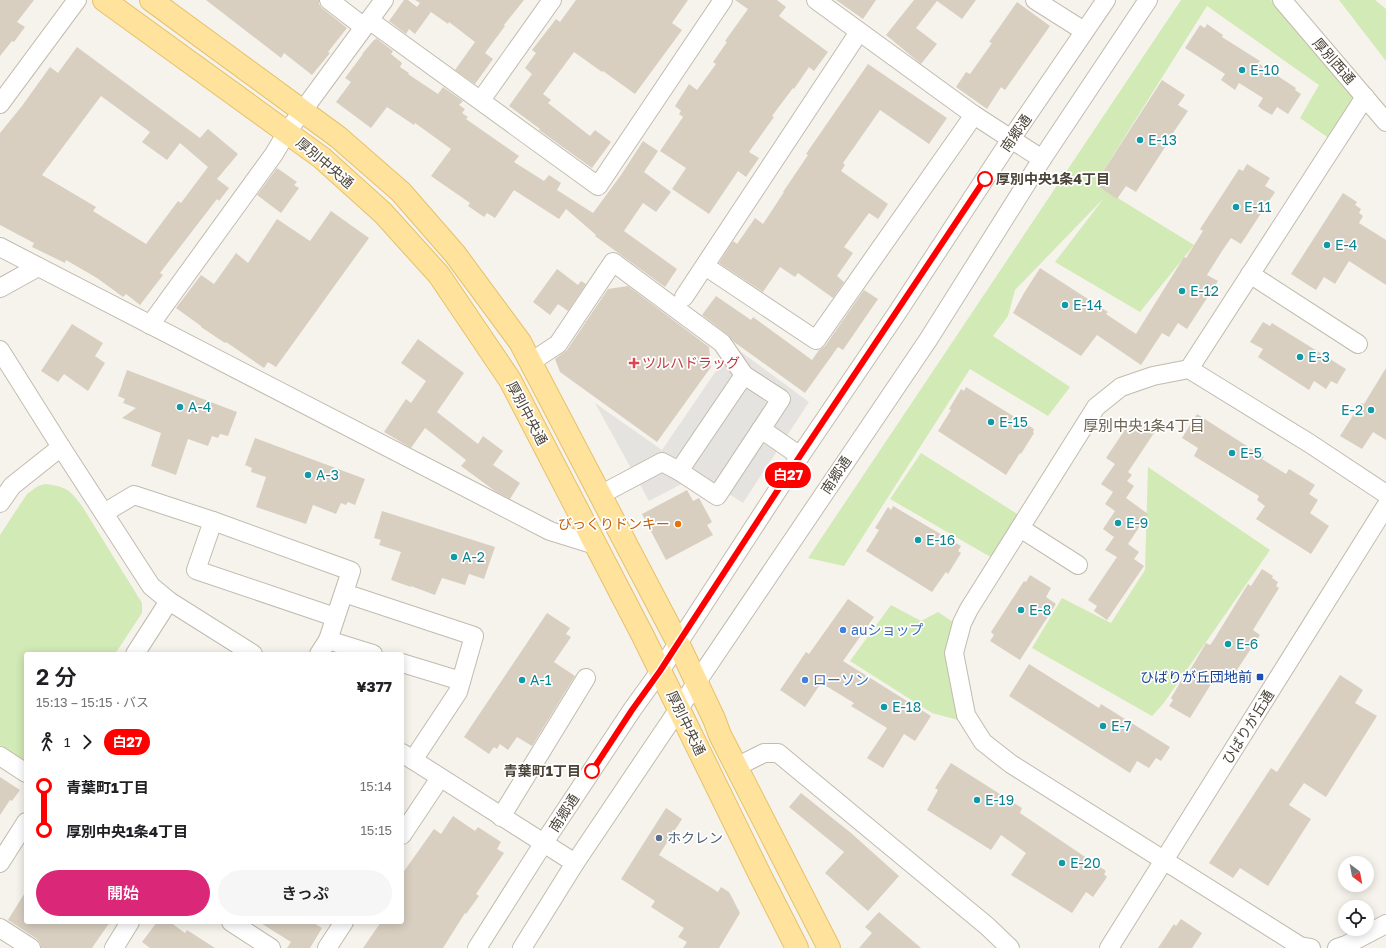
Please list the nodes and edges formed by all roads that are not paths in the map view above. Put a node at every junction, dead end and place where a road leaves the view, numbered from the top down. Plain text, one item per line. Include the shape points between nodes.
1 (78, 0) edge
2 (104, 0) edge
3 (151, 0) edge
4 (329, 0) edge
5 (384, 0) edge
6 (552, 0) edge
7 (723, 0) edge
8 (816, 0) edge
9 (1035, 0) edge
10 (1106, 0) edge
11 (1148, 0) edge
12 (1282, 0) edge
13 (367, 23) junction
14 (860, 32) junction
15 (1084, 32) junction
16 (1365, 97) junction
17 (481, 100) junction
18 (0, 104) edge
19 (303, 110) junction
20 (974, 115) junction
21 (1386, 122) edge
22 (287, 132) junction
23 (1011, 139) junction
24 (1042, 159) junction
25 (0, 247) edge
26 (705, 266) junction
27 (38, 267) junction
28 (1250, 274) junction
29 (0, 288) edge
30 (684, 297) dead end
31 (150, 325) junction
32 (1358, 344) dead end
33 (0, 350) edge
34 (531, 362) junction
35 (1189, 369) junction
36 (744, 374) junction
37 (761, 429) junction
38 (61, 447) junction
39 (800, 456) junction
40 (679, 471) junction
41 (1386, 494) edge
42 (600, 495) junction
43 (0, 503) edge
44 (1386, 506) edge
45 (104, 513) junction
46 (213, 521) junction
47 (1020, 528) junction
48 (595, 546) junction
49 (1078, 564) dead end
50 (344, 593) junction
51 (169, 601) junction
52 (335, 618) junction
53 (678, 643) junction
54 (323, 647) edge
55 (136, 652) edge
56 (250, 652) edge
57 (358, 652) edge
58 (404, 664) edge
59 (660, 671) junction
60 (586, 678) dead end
61 (461, 681) junction
62 (697, 682) junction
63 (679, 708) junction
64 (0, 756) edge
65 (408, 756) edge
66 (736, 767) junction
67 (24, 772) edge
68 (440, 778) junction
69 (501, 817) junction
70 (24, 825) edge
71 (404, 831) edge
72 (543, 844) junction
73 (1164, 860) junction
74 (0, 863) edge
75 (575, 864) junction
76 (129, 924) edge
77 (234, 924) edge
78 (343, 924) edge
79 (1386, 924) edge
80 (0, 928) edge
81 (31, 948) edge
82 (114, 948) edge
83 (270, 948) edge
84 (327, 948) edge
85 (477, 948) edge
86 (522, 948) edge
87 (797, 948) edge
88 (829, 948) edge
89 (1010, 948) edge
90 (1109, 948) edge
91 (1311, 948) edge
92 (1337, 948) edge

1 - 18 street
2 - 22 main road, 厚別中央通
3 - 19 main road, 厚別中央通
4 - 13 street
5 - 13 street
6 - 17 street
7 - 17 street via 598,186
8 - 14 street
9 - 15 street
10 - 15 street, 南郷通
11 - 24 street, 南郷通
12 - 16 street, 厚別西通
13 - 17 street
13 - 19 street
14 - 20 street
14 - 26 street
15 - 23 street, 南郷通
16 - 21 street, 厚別西通
16 - 28 street
19 - 22 street
19 - 34 main road, 厚別中央通 via 401,192 455,254 520,342
20 - 23 street
20 - 26 street via 816,340
22 - 31 street via 274,154
22 - 48 main road, 厚別中央通 via 322,158 383,214 439,275 510,380
23 - 24 street
23 - 39 street, 南郷通
24 - 62 street, 南郷通 via 928,340
25 - 27 street
26 - 30 street
27 - 29 street
27 - 31 street
28 - 32 street
28 - 35 street
31 - 48 street via 550,531
33 - 38 street
34 - 36 street via 558,344 613,262 722,343
34 - 42 main road, 厚別中央通
35 - 41 street
35 - 47 street via 1154,376 1121,387 1096,407
36 - 37 street via 780,399
36 - 40 street
37 - 39 street
37 - 40 street via 717,496
38 - 43 street via 12,486
38 - 45 street
39 - 53 street, 南郷通
40 - 42 street via 662,462
42 - 53 main road, 厚別中央通
44 - 73 street, ひばりが丘通
45 - 46 street via 134,495
45 - 51 street via 151,586
46 - 50 street via 351,570
46 - 52 street via 196,570
47 - 49 street
47 - 73 street via 962,623 954,653 966,715 983,742 1011,764
48 - 59 main road, 厚別中央通
50 - 52 street
50 - 61 street via 474,636
51 - 55 street
51 - 56 street
52 - 54 street
53 - 59 street, 南郷通
53 - 62 main road, 厚別中央通
54 - 57 street
58 - 61 street
59 - 63 main road, 厚別中央通
59 - 72 street, 南郷通
60 - 69 street
61 - 65 street via 458,692
62 - 63 street, 南郷通
62 - 66 main road, 厚別中央通
63 - 75 street, 南郷通
63 - 87 main road, 厚別中央通
64 - 67 street
65 - 68 street
66 - 88 main road, 厚別中央通
66 - 89 street via 764,753 778,753 987,926
68 - 69 street
68 - 71 street
69 - 72 street
70 - 74 street
72 - 75 street
72 - 85 street, 南郷通
73 - 90 street, ひばりが丘通
73 - 91 street via 1300,946
75 - 86 street, 南郷通
76 - 82 street
77 - 83 street
78 - 84 street
79 - 92 street
80 - 81 street

